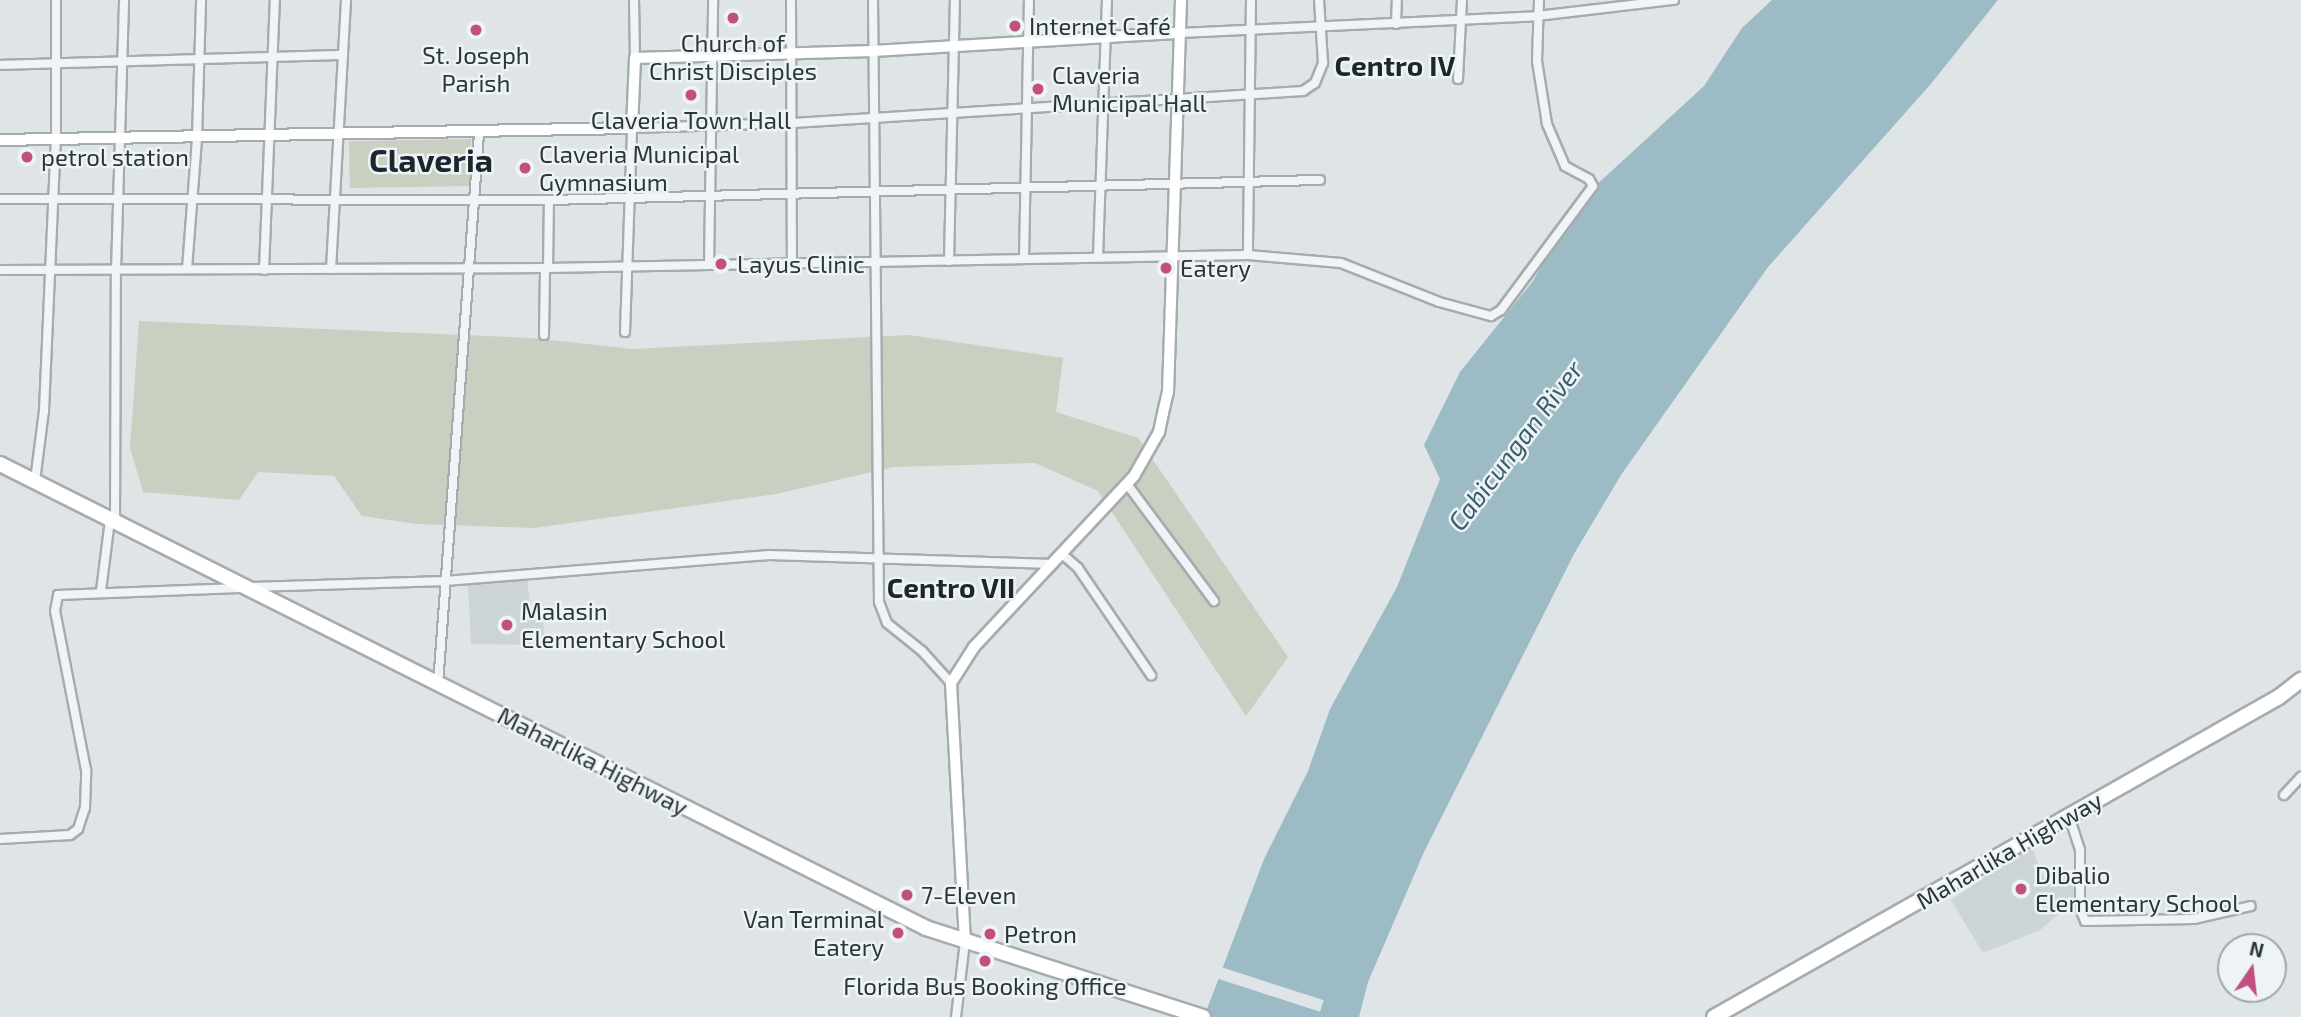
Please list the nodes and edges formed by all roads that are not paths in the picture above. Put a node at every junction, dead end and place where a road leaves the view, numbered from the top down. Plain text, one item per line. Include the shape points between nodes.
1 (56, 0) edge
2 (124, 0) edge
3 (201, 0) edge
4 (275, 0) edge
5 (346, 0) edge
6 (634, 0) edge
7 (713, 0) edge
8 (791, 0) edge
9 (873, 0) edge
10 (955, 0) edge
11 (1029, 0) edge
12 (1107, 0) edge
13 (1181, 0) edge
14 (1251, 0) edge
15 (1319, 0) edge
16 (1396, 0) edge
17 (1462, 0) edge
18 (1541, 0) edge
19 (1674, 0) edge
20 (1538, 13) junction
21 (1460, 20) junction
22 (1396, 24) junction
23 (1320, 28) junction
24 (1251, 31) junction
25 (1181, 33) junction
26 (1107, 36) junction
27 (1029, 42) junction
28 (955, 45) junction
29 (873, 51) junction
30 (793, 54) junction
31 (343, 55) junction
32 (274, 57) junction
33 (635, 58) junction
34 (712, 58) junction
35 (201, 59) junction
36 (124, 62) junction
37 (56, 64) junction
38 (0, 65) edge
39 (1458, 79) dead end
40 (1250, 96) junction
41 (1178, 101) junction
42 (1103, 104) junction
43 (1025, 109) junction
44 (952, 114) junction
45 (873, 118) junction
46 (793, 123) junction
47 (712, 127) junction
48 (632, 128) junction
49 (479, 133) junction
50 (342, 136) junction
51 (272, 137) junction
52 (122, 138) junction
53 (197, 138) junction
54 (56, 139) junction
55 (0, 140) edge
56 (1320, 180) dead end
57 (1248, 184) junction
58 (1176, 185) junction
59 (1101, 187) junction
60 (1026, 189) junction
61 (948, 192) junction
62 (874, 193) junction
63 (792, 194) junction
64 (710, 195) junction
65 (631, 196) junction
66 (0, 199) edge
67 (54, 199) junction
68 (473, 200) junction
69 (548, 200) junction
70 (120, 201) junction
71 (192, 202) junction
72 (267, 202) junction
73 (336, 202) junction
74 (1172, 256) junction
75 (1248, 256) junction
76 (1098, 257) junction
77 (1024, 259) junction
78 (874, 261) junction
79 (949, 261) junction
80 (792, 263) junction
81 (709, 265) junction
82 (628, 267) junction
83 (547, 268) junction
84 (187, 269) junction
85 (331, 269) junction
86 (468, 269) junction
87 (0, 270) edge
88 (264, 270) junction
89 (48, 271) junction
90 (116, 272) junction
91 (625, 332) dead end
92 (544, 335) dead end
93 (0, 464) edge
94 (35, 481) junction
95 (1128, 484) junction
96 (113, 521) junction
97 (1062, 554) junction
98 (878, 557) junction
99 (1053, 564) junction
100 (444, 581) junction
101 (247, 587) junction
102 (101, 591) junction
103 (1214, 601) dead end
104 (1151, 674) dead end
105 (2301, 680) edge
106 (951, 683) junction
107 (438, 684) junction
108 (2301, 777) edge
109 (2284, 795) dead end
110 (2069, 816) junction
111 (0, 839) edge
112 (2251, 906) dead end
113 (965, 942) junction
114 (1201, 1016) edge
115 (956, 1017) edge
116 (1714, 1017) edge

1 - 37 street
2 - 36 street
3 - 35 street
4 - 32 street
5 - 31 street
6 - 33 street
7 - 34 street
8 - 30 street
9 - 29 street
10 - 28 street
11 - 27 street
12 - 26 street
13 - 25 street
14 - 24 street
15 - 23 street
16 - 22 street
17 - 21 street
18 - 20 street
19 - 20 street
20 - 21 street
20 - 75 street via 1537,61 1547,124 1565,166 1593,186 1496,314 1483,316 1439,302 1341,263
21 - 22 street
21 - 39 street
22 - 23 street
23 - 24 street
23 - 40 street via 1323,63 1313,85 1303,91
24 - 25 street
24 - 40 street
25 - 26 street
25 - 41 street
26 - 27 street
26 - 42 street
27 - 28 street
27 - 43 street
28 - 29 street
28 - 44 street
29 - 30 street
29 - 45 street
30 - 34 street
30 - 46 street
31 - 32 street
31 - 50 street
32 - 35 street
32 - 51 street
33 - 34 street
33 - 48 street
34 - 47 street
35 - 36 street
35 - 53 street
36 - 37 street
36 - 52 street
37 - 38 street
37 - 54 street
40 - 41 street
40 - 57 street
41 - 42 street
41 - 58 street
42 - 43 street
42 - 59 street
43 - 44 street
43 - 60 street
44 - 45 street
44 - 61 street
45 - 46 street
45 - 62 street
46 - 47 street
46 - 63 street
47 - 48 street
47 - 64 street
48 - 49 street
48 - 65 street
49 - 50 street
49 - 68 street
50 - 51 street
50 - 73 street
51 - 53 street
51 - 72 street
52 - 53 street
52 - 54 street
52 - 70 street
53 - 71 street
54 - 55 street
54 - 67 street
56 - 57 street
57 - 58 street
57 - 75 street
58 - 59 street
58 - 74 street
59 - 60 street
59 - 76 street
60 - 61 street
60 - 77 street
61 - 62 street
61 - 79 street
62 - 63 street
62 - 78 street
63 - 64 street
63 - 80 street
64 - 65 street
64 - 81 street
65 - 69 street
65 - 82 street
66 - 67 street
67 - 70 street
67 - 89 street
68 - 69 street
68 - 73 street
68 - 86 street
69 - 83 street
70 - 71 street
70 - 90 street
71 - 72 street
71 - 84 street
72 - 73 street
72 - 88 street
73 - 85 street
74 - 75 street
74 - 76 street
74 - 95 street via 1168,392 1159,432
76 - 77 street
77 - 79 street
78 - 79 street
78 - 80 street
78 - 98 street
80 - 81 street
81 - 82 street
82 - 83 street
82 - 91 street
83 - 86 street
83 - 92 street
84 - 88 street
84 - 90 street
85 - 86 street
85 - 88 street
86 - 100 street
87 - 89 street
89 - 90 street
89 - 94 street via 44,411
90 - 96 street
93 - 94 highway, Maharlika Highway
94 - 96 highway, Maharlika Highway
95 - 97 street
95 - 103 street
96 - 101 highway, Maharlika Highway
96 - 102 street
97 - 99 street
97 - 104 street via 1078,568
98 - 99 street
98 - 100 street via 753,556
98 - 106 street via 884,619
99 - 106 street via 974,647
100 - 101 street
100 - 107 street
101 - 102 street
101 - 107 highway, Maharlika Highway
102 - 111 street via 61,594 55,604 86,770 81,823 75,833 61,837
105 - 110 highway, Maharlika Highway
106 - 113 street
107 - 113 highway, Maharlika Highway via 926,928
108 - 109 street
110 - 112 street via 2080,850 2080,909 2085,921 2194,919
110 - 116 highway, Maharlika Highway
113 - 114 highway, Maharlika Highway
113 - 115 street

